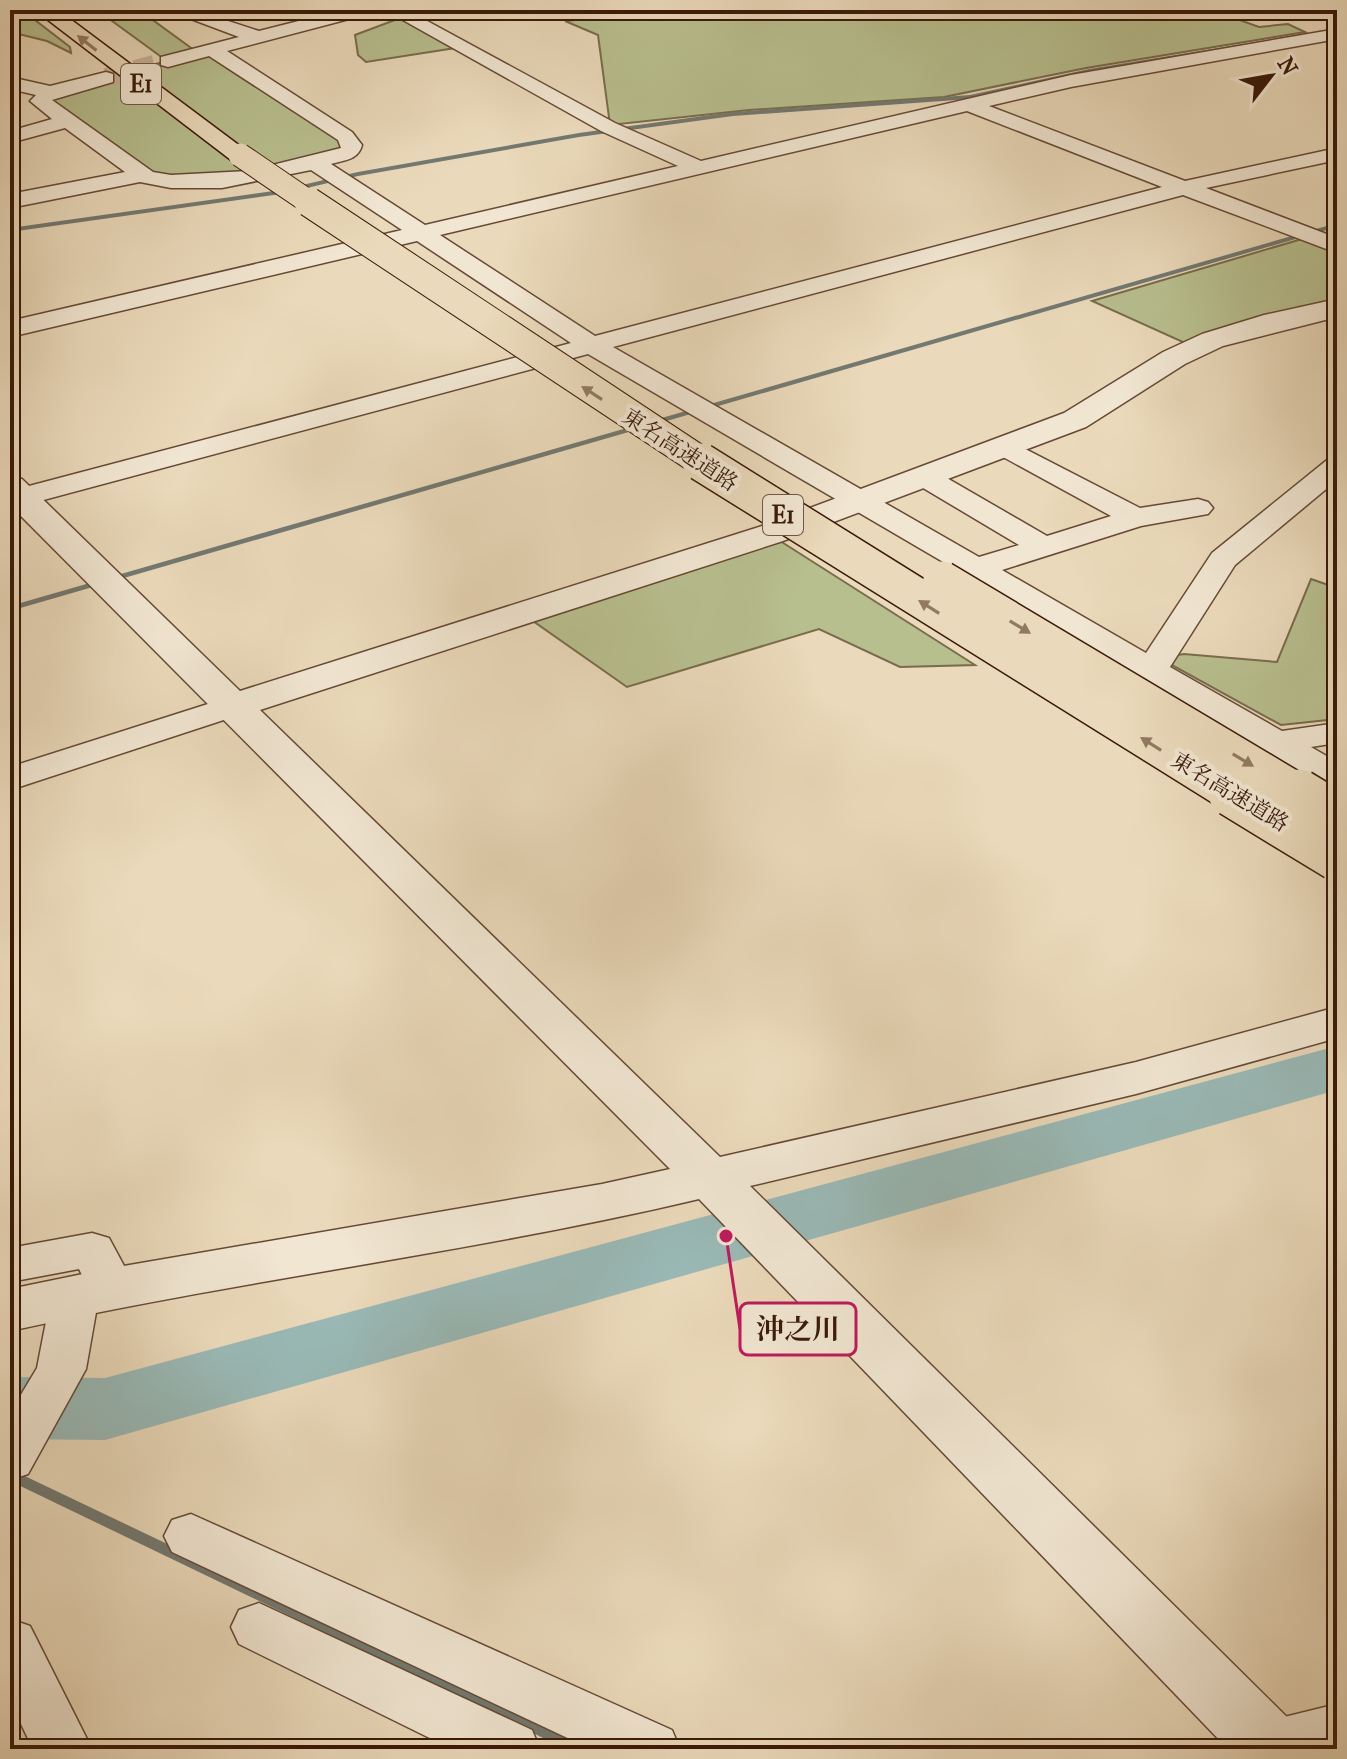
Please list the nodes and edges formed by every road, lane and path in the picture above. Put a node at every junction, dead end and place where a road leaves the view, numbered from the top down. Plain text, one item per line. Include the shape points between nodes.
1 (45, 10) edge
2 (75, 10) edge
3 (176, 10) edge
4 (362, 10) edge
5 (394, 10) edge
6 (1337, 34) edge
7 (258, 37) junction
8 (211, 49) junction
9 (168, 61) tunnel mouth
10 (106, 78) tunnel mouth
11 (10, 83) edge
12 (50, 92) junction
13 (968, 105) junction
14 (67, 121) junction
15 (10, 137) edge
16 (254, 153) junction
17 (1337, 154) edge
18 (315, 163) junction
19 (699, 168) junction
20 (143, 175) junction
21 (1188, 189) junction
22 (10, 201) edge
23 (419, 234) junction
24 (1337, 246) edge
25 (1337, 308) edge
26 (10, 329) edge
27 (591, 345) junction
28 (1004, 446) junction
29 (1337, 466) edge
30 (923, 476) junction
31 (14, 494) edge
32 (858, 500) junction
33 (1198, 508) dead end
34 (1136, 518) junction
35 (1044, 547) junction
36 (976, 568) junction
37 (1152, 669) junction
38 (233, 706) junction
39 (1337, 733) edge
40 (1278, 742) junction
41 (1337, 777) edge
42 (10, 779) edge
43 (1337, 816) edge
44 (1337, 857) edge
45 (1337, 1022) edge
46 (737, 1206) junction
47 (10, 1265) edge
48 (94, 1292) junction
49 (10, 1310) edge
50 (10, 1459) edge
51 (191, 1536) dead end
52 (259, 1627) dead end
53 (10, 1643) edge
54 (1337, 1730) edge
55 (1265, 1748) edge
56 (63, 1749) edge
57 (511, 1749) edge
58 (651, 1749) edge

16 -> 1 highway, 東名高速道路 / E1
2 - 16 highway, 東名高速道路 / E1
3 - 7 street
4 - 7 street
5 - 19 street via 608,127
6 - 13 street via 1108,73
7 - 8 street
8 - 9 street
8 - 18 street via 352,145 350,152
10 - 12 street
11 - 12 street
12 - 14 street via 40,101
13 - 19 street
13 - 21 street
14 - 15 street
14 - 20 street
16 -> 43 highway, 東名高速道路 / E1, bridge via 888,548
44 -> 16 highway, 東名高速道路 / E1, bridge via 638,423
17 - 21 street
18 - 20 street via 214,182 166,182
18 - 23 street
19 - 23 street
20 - 22 street
21 - 24 street
21 - 27 street
23 - 26 street
23 - 27 street
25 - 28 street via 1248,327 1206,343 1075,420
27 - 31 street
27 - 32 street
28 - 30 street
28 - 34 street
29 - 37 street via 1223,559
30 - 32 street
30 - 35 street
31 - 38 street
32 - 36 street
32 - 38 street via 771,534
33 - 34 street
34 - 35 street
35 - 36 street
36 - 37 street
37 - 40 street
38 - 42 street
38 - 46 street
39 - 40 street
40 - 41 street
45 - 46 street via 1136,1078
46 - 48 street via 602,1203
46 - 55 street
47 - 48 street via 92,1250
48 - 49 street
48 - 50 street via 61,1369
51 - 58 street
52 - 57 street
53 - 56 street
54 - 55 street

